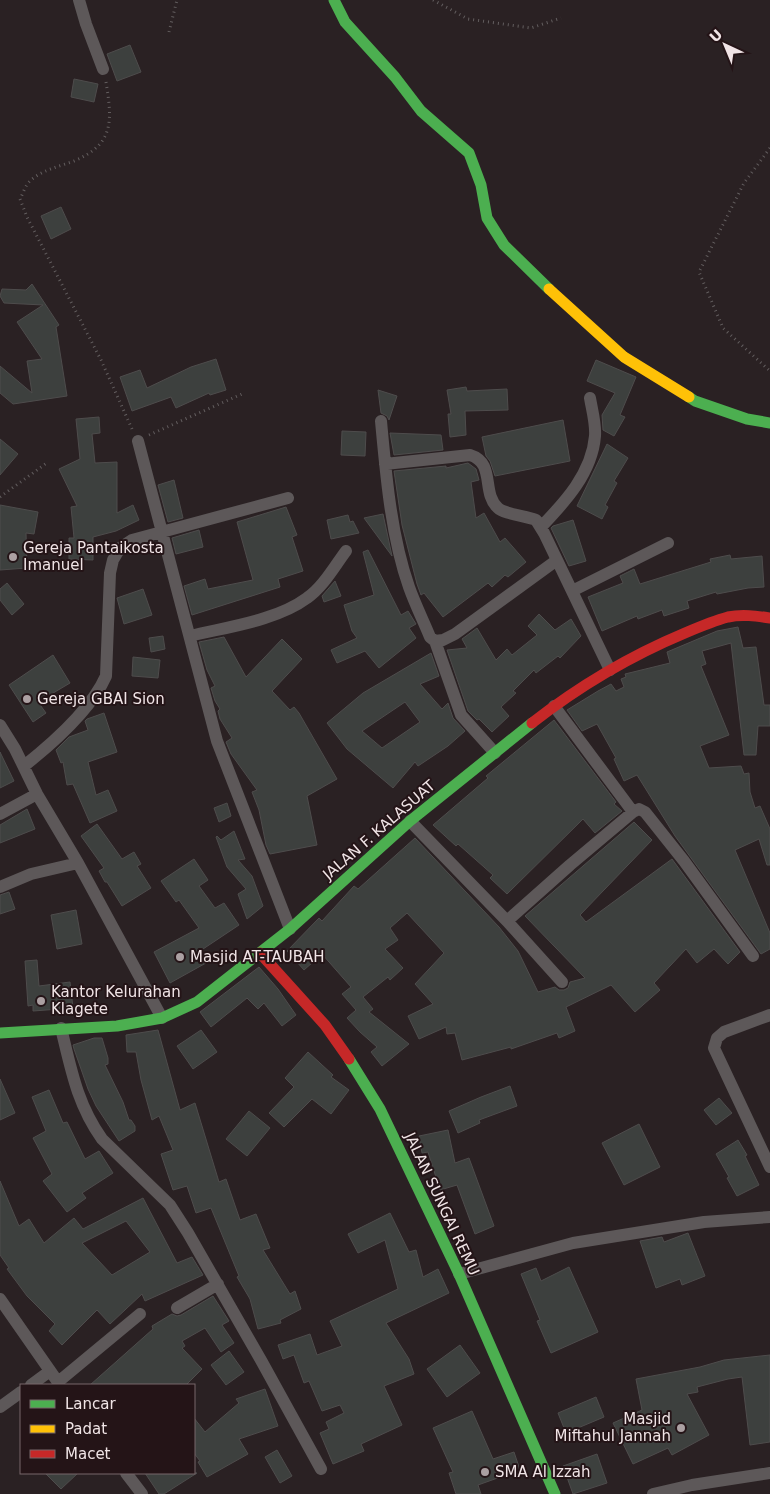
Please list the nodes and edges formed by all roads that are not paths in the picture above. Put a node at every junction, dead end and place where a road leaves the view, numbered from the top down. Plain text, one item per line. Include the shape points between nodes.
1 (78, 0) edge
2 (334, 0) edge
3 (103, 69) road end
4 (590, 398) dead end
5 (381, 421) dead end
6 (770, 423) edge
7 (138, 440) road end
8 (385, 464) junction
9 (288, 498) dead end
10 (540, 527) junction
11 (160, 531) junction
12 (668, 543) dead end
13 (346, 551) dead end
14 (557, 560) junction
15 (572, 591) junction
16 (770, 618) edge
17 (190, 636) junction
18 (435, 641) junction
19 (610, 670) junction
20 (554, 706) junction
21 (0, 725) edge
22 (495, 753) junction
23 (24, 766) junction
24 (37, 794) junction
25 (633, 812) junction
26 (0, 814) edge
27 (410, 821) junction
28 (78, 863) junction
29 (0, 887) edge
30 (507, 921) junction
31 (290, 930) junction
32 (260, 953) junction
33 (753, 956) dead end
34 (562, 982) dead end
35 (770, 1015) edge
36 (162, 1018) junction
37 (61, 1028) junction
38 (0, 1033) edge
39 (770, 1167) edge
40 (770, 1217) edge
41 (459, 1274) junction
42 (218, 1284) junction
43 (0, 1299) edge
44 (177, 1308) dead end
45 (140, 1314) dead end
46 (56, 1380) edge
47 (36, 1384) edge
48 (20, 1393) edge
49 (0, 1407) edge
50 (321, 1469) dead end
51 (770, 1473) edge
52 (127, 1474) edge
53 (142, 1494) edge
54 (555, 1494) edge
55 (653, 1494) edge

1 - 3 street
2 - 6 street via 344,22 421,111 469,153 487,218 504,245 566,306 624,357 695,401 747,419
4 - 10 street via 595,436 591,457 562,505
5 - 8 street
7 - 11 street
8 - 10 street via 470,455 479,458 498,509 536,520
8 - 18 street via 399,554 409,587
9 - 11 street
10 - 14 street
11 - 17 street
11 - 23 street via 132,540 120,548 113,560 106,676 102,686 70,724
12 - 15 street
13 - 17 street via 307,598 282,612
14 - 15 street
14 - 18 street via 456,634
15 - 19 street
16 - 19 street, JALAN F. KALASUAT via 745,615 714,621 661,643
17 - 31 street via 217,741
18 - 22 street via 461,715
19 - 20 street, JALAN F. KALASUAT
20 - 22 street, JALAN F. KALASUAT
20 - 25 street
21 - 23 street
22 - 27 street, JALAN F. KALASUAT
23 - 24 street
24 - 26 street
24 - 28 street
25 - 30 street
25 - 33 street via 645,812
27 - 30 street
27 - 31 street, JALAN F. KALASUAT
28 - 29 street via 31,874
28 - 36 street
30 - 34 street
31 - 32 street, JALAN F. KALASUAT
32 - 36 street, JALAN F. KALASUAT via 198,1002
32 - 41 street, JALAN SUNGAI REMU via 325,1025 380,1109
35 - 39 street via 724,1032 717,1038 714,1048
36 - 37 street, JALAN F. KALASUAT via 117,1026
37 - 38 street, JALAN F. KALASUAT
37 - 42 street via 75,1086 94,1128 170,1205
40 - 41 street via 704,1222 573,1243
41 - 54 street, JALAN SUNGAI REMU
42 - 44 street
42 - 50 street
43 - 46 street
45 - 46 street
46 - 47 street
48 - 49 street
51 - 55 street
52 - 53 street

